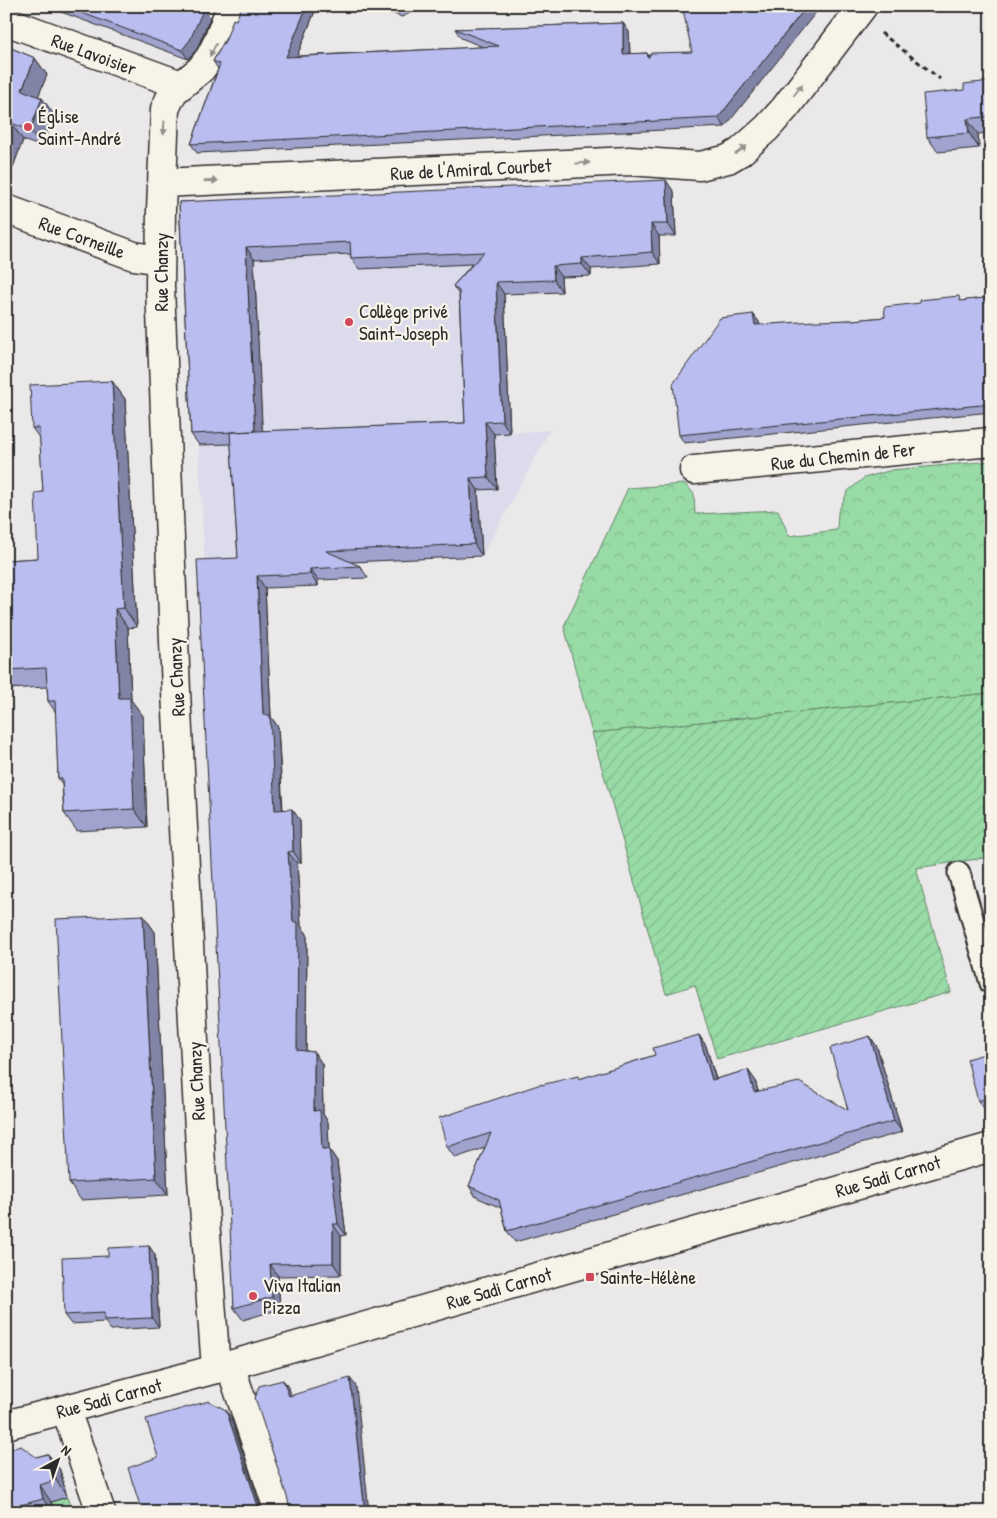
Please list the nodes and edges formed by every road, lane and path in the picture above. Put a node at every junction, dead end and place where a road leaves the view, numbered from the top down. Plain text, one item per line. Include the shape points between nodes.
1 (231, 6) edge
2 (860, 10) edge
3 (6, 21) edge
4 (940, 79) dead end
5 (181, 85) junction
6 (162, 183) junction
7 (6, 209) edge
8 (160, 260) junction
9 (991, 442) edge
10 (694, 470) dead end
11 (959, 874) dead end
12 (991, 983) edge
13 (991, 1146) edge
14 (223, 1367) junction
15 (66, 1410) junction
16 (6, 1426) edge
17 (101, 1512) edge
18 (278, 1512) edge

1 -> 5 street, Rue Chanzy via 210,57
2 - 4 path
6 -> 2 street, Rue de l'Amiral Courbet via 629,161 700,166 728,159 767,128
3 - 5 street, Rue Lavoisier
5 -> 6 street, Rue Chanzy via 173,92 165,109
6 - 8 street, Rue Chanzy
7 - 8 street, Rue Corneille via 134,256
8 - 14 street, Rue Chanzy via 176,692 200,1156
9 - 10 street, Rue du Chemin de Fer
11 - 12 lane
13 - 14 street, Rue Sadi Carnot
14 - 15 street, Rue Sadi Carnot
14 - 18 street, Rue Chanzy
15 - 16 street, Rue Sadi Carnot
15 - 17 street

